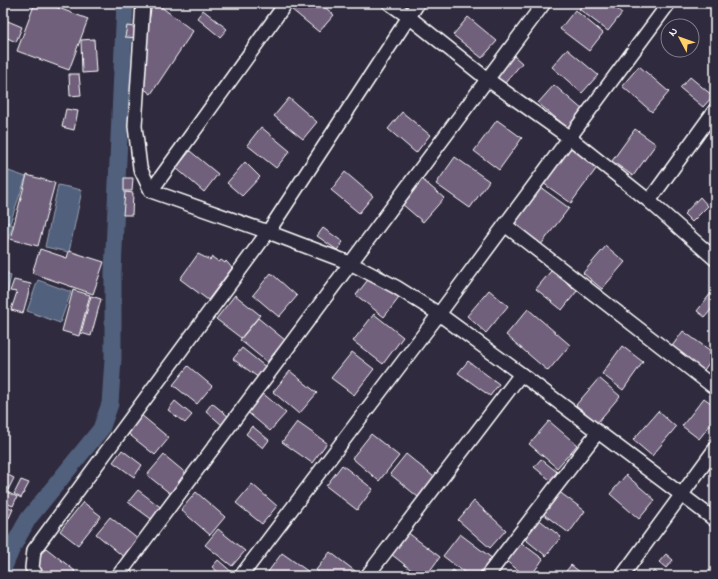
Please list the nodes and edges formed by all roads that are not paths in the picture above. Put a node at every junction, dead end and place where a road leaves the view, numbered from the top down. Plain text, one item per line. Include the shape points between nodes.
1 (143, 3) edge
2 (286, 3) edge
3 (389, 3) edge
4 (418, 3) edge
5 (544, 3) edge
6 (669, 3) edge
7 (409, 17) junction
8 (487, 79) junction
9 (715, 110) edge
10 (570, 138) junction
11 (151, 191) junction
12 (649, 202) junction
13 (505, 225) junction
14 (268, 232) junction
15 (715, 259) edge
16 (350, 263) junction
17 (439, 314) junction
18 (521, 374) junction
19 (715, 388) edge
20 (597, 433) junction
21 (715, 449) edge
22 (682, 496) junction
23 (715, 520) edge
24 (37, 576) edge
25 (118, 576) edge
26 (241, 576) edge
27 (368, 576) edge
28 (487, 576) edge
29 (622, 576) edge

1 - 11 street via 135,126 140,168
2 - 11 street
3 - 7 street
4 - 7 street
5 - 8 street
6 - 10 street
7 - 8 street
7 - 14 street
8 - 10 street
8 - 16 street
9 - 12 street
10 - 12 street
10 - 13 street
11 - 14 street
12 - 15 street
13 - 17 street
13 - 19 street
14 - 16 street
14 - 24 street via 34,550 32,568
16 - 17 street via 396,287
16 - 25 street
17 - 18 street
17 - 26 street
18 - 20 street
18 - 27 street
20 - 22 street
20 - 28 street
21 - 22 street
22 - 23 street
22 - 29 street

